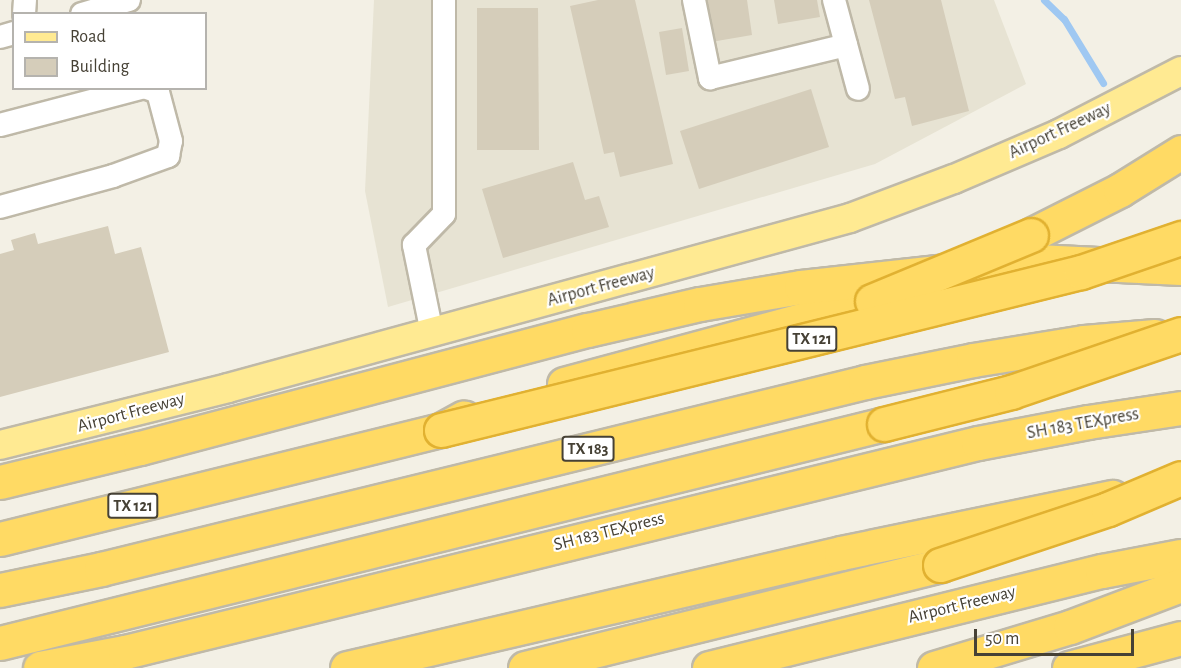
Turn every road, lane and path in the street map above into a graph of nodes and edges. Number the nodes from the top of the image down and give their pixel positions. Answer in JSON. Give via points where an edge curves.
{"nodes":[{"id":1,"x":129,"y":0,"type":"edge"},
{"id":2,"x":444,"y":0,"type":"edge"},
{"id":3,"x":694,"y":0,"type":"edge"},
{"id":4,"x":834,"y":0,"type":"edge"},
{"id":5,"x":89,"y":12,"type":"edge"},
{"id":6,"x":846,"y":45,"type":"junction"},
{"id":7,"x":1181,"y":71,"type":"edge"},
{"id":8,"x":858,"y":89,"type":"dead end"},
{"id":9,"x":133,"y":90,"type":"edge"},
{"id":10,"x":152,"y":90,"type":"edge"},
{"id":11,"x":0,"y":125,"type":"edge"},
{"id":12,"x":1181,"y":152,"type":"edge"},
{"id":13,"x":0,"y":207,"type":"edge"},
{"id":14,"x":1181,"y":238,"type":"edge"},
{"id":15,"x":1181,"y":268,"type":"edge"},
{"id":16,"x":432,"y":333,"type":"junction"},
{"id":17,"x":1181,"y":334,"type":"edge"},
{"id":18,"x":1181,"y":408,"type":"edge"},
{"id":19,"x":441,"y":430,"type":"junction"},
{"id":20,"x":0,"y":445,"type":"edge"},
{"id":21,"x":1181,"y":478,"type":"edge"},
{"id":22,"x":0,"y":482,"type":"edge"},
{"id":23,"x":1181,"y":484,"type":"edge"},
{"id":24,"x":0,"y":539,"type":"edge"},
{"id":25,"x":1181,"y":556,"type":"edge"},
{"id":26,"x":1181,"y":585,"type":"edge"},
{"id":27,"x":0,"y":590,"type":"edge"},
{"id":28,"x":1181,"y":638,"type":"edge"},
{"id":29,"x":0,"y":643,"type":"edge"},
{"id":30,"x":940,"y":666,"type":"edge"},
{"id":31,"x":40,"y":668,"type":"edge"},
{"id":32,"x":347,"y":668,"type":"edge"},
{"id":33,"x":525,"y":668,"type":"edge"},
{"id":34,"x":709,"y":668,"type":"edge"},
{"id":35,"x":1069,"y":668,"type":"edge"}],
"edges":[{"from":1,"to":5,"type":"lane"},
{"from":2,"to":16,"type":"lane","via":[[444,214],[414,244]]},
{"from":3,"to":6,"type":"lane","via":[[710,78]]},
{"from":4,"to":6,"type":"lane"},
{"from":6,"to":8,"type":"lane"},
{"from":7,"to":16,"type":"main road","name":"Airport Freeway","via":[[1059,134],[850,218]]},
{"from":9,"to":11,"type":"lane"},
{"from":10,"to":13,"type":"lane","via":[[158,92],[171,141],[168,156],[113,176]]},
{"from":12,"to":19,"type":"highway","bridge":true,"via":[[1120,190],[1031,235],[872,301],[487,404]]},
{"from":14,"to":19,"type":"highway","number":"TX 121","bridge":true,"via":[[1016,289]]},
{"from":15,"to":22,"type":"highway","via":[[1036,261],[801,287],[700,304]]},
{"from":16,"to":20,"type":"main road","name":"Airport Freeway"},
{"from":17,"to":27,"type":"highway","number":"TX 183","via":[[1084,342],[864,382]]},
{"from":17,"to":29,"type":"highway","bridge":true,"via":[[1011,392]]},
{"from":18,"to":31,"type":"highway","name":"SH 183 TEXpress","via":[[978,443],[125,652]]},
{"from":19,"to":24,"type":"highway","number":"TX 121"},
{"from":21,"to":33,"type":"highway","bridge":true,"via":[[1098,512],[940,565]]},
{"from":23,"to":32,"type":"highway","via":[[852,550]]},
{"from":25,"to":34,"type":"highway","name":"Airport Freeway"},
{"from":26,"to":30,"type":"highway","via":[[1070,627]]},
{"from":28,"to":35,"type":"highway"}]}
